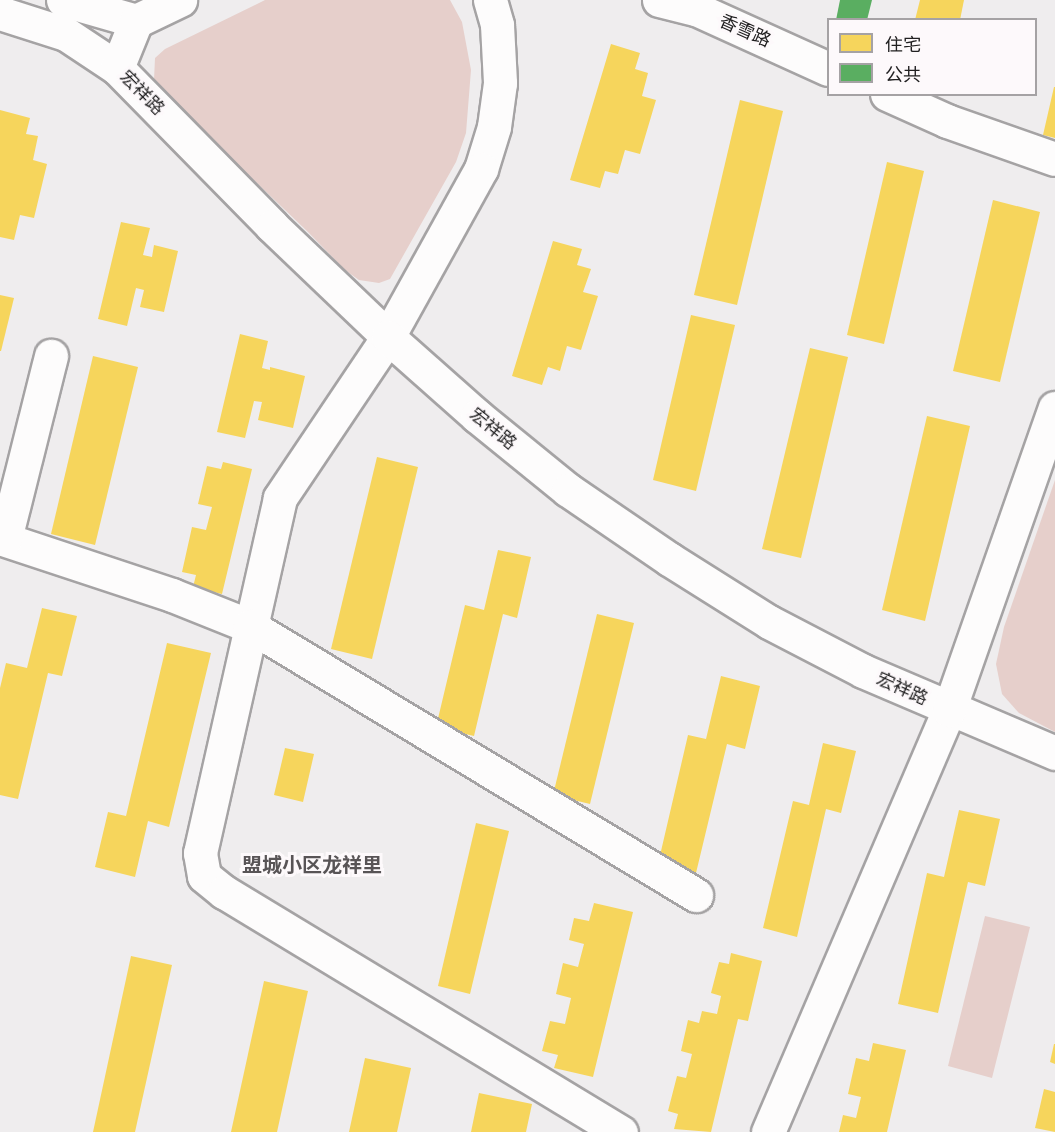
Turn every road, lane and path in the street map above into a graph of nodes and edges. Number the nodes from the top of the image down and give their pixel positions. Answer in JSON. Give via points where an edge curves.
{"nodes":[{"id":1,"x":63,"y":0,"type":"edge"},
{"id":2,"x":180,"y":0,"type":"edge"},
{"id":3,"x":490,"y":0,"type":"edge"},
{"id":4,"x":659,"y":0,"type":"edge"},
{"id":5,"x":698,"y":5,"type":"edge"},
{"id":6,"x":0,"y":13,"type":"edge"},
{"id":7,"x":136,"y":21,"type":"junction"},
{"id":8,"x":117,"y":68,"type":"junction"},
{"id":9,"x":827,"y":69,"type":"edge"},
{"id":10,"x":891,"y":96,"type":"edge"},
{"id":11,"x":1055,"y":159,"type":"edge"},
{"id":12,"x":388,"y":337,"type":"junction"},
{"id":13,"x":51,"y":356,"type":"dead end"},
{"id":14,"x":1055,"y":408,"type":"edge"},
{"id":15,"x":3,"y":539,"type":"edge"},
{"id":16,"x":250,"y":626,"type":"junction"},
{"id":17,"x":949,"y":710,"type":"junction"},
{"id":18,"x":1055,"y":753,"type":"edge"},
{"id":19,"x":696,"y":895,"type":"dead end"},
{"id":20,"x":621,"y":1132,"type":"edge"},
{"id":21,"x":768,"y":1132,"type":"edge"}],
"edges":[{"from":1,"to":7,"type":"street"},
{"from":2,"to":7,"type":"street"},
{"from":3,"to":12,"type":"street","via":[[497,25],[500,83],[494,128],[482,169]]},
{"from":4,"to":5,"type":"street","name":"香雪路"},
{"from":5,"to":9,"type":"street","name":"香雪路"},
{"from":6,"to":8,"type":"street","name":"宏祥路","via":[[66,34]]},
{"from":7,"to":8,"type":"street"},
{"from":8,"to":12,"type":"street","name":"宏祥路"},
{"from":10,"to":11,"type":"street","via":[[947,121]]},
{"from":12,"to":16,"type":"street","via":[[280,498]]},
{"from":12,"to":17,"type":"street","name":"宏祥路","via":[[568,490],[669,559],[769,622]]},
{"from":13,"to":15,"type":"street"},
{"from":14,"to":17,"type":"street"},
{"from":15,"to":16,"type":"street","via":[[172,595]]},
{"from":16,"to":19,"type":"street"},
{"from":16,"to":20,"type":"street","via":[[200,853],[204,876],[234,898]]},
{"from":17,"to":18,"type":"street","name":"宏祥路"},
{"from":17,"to":21,"type":"street"}]}
